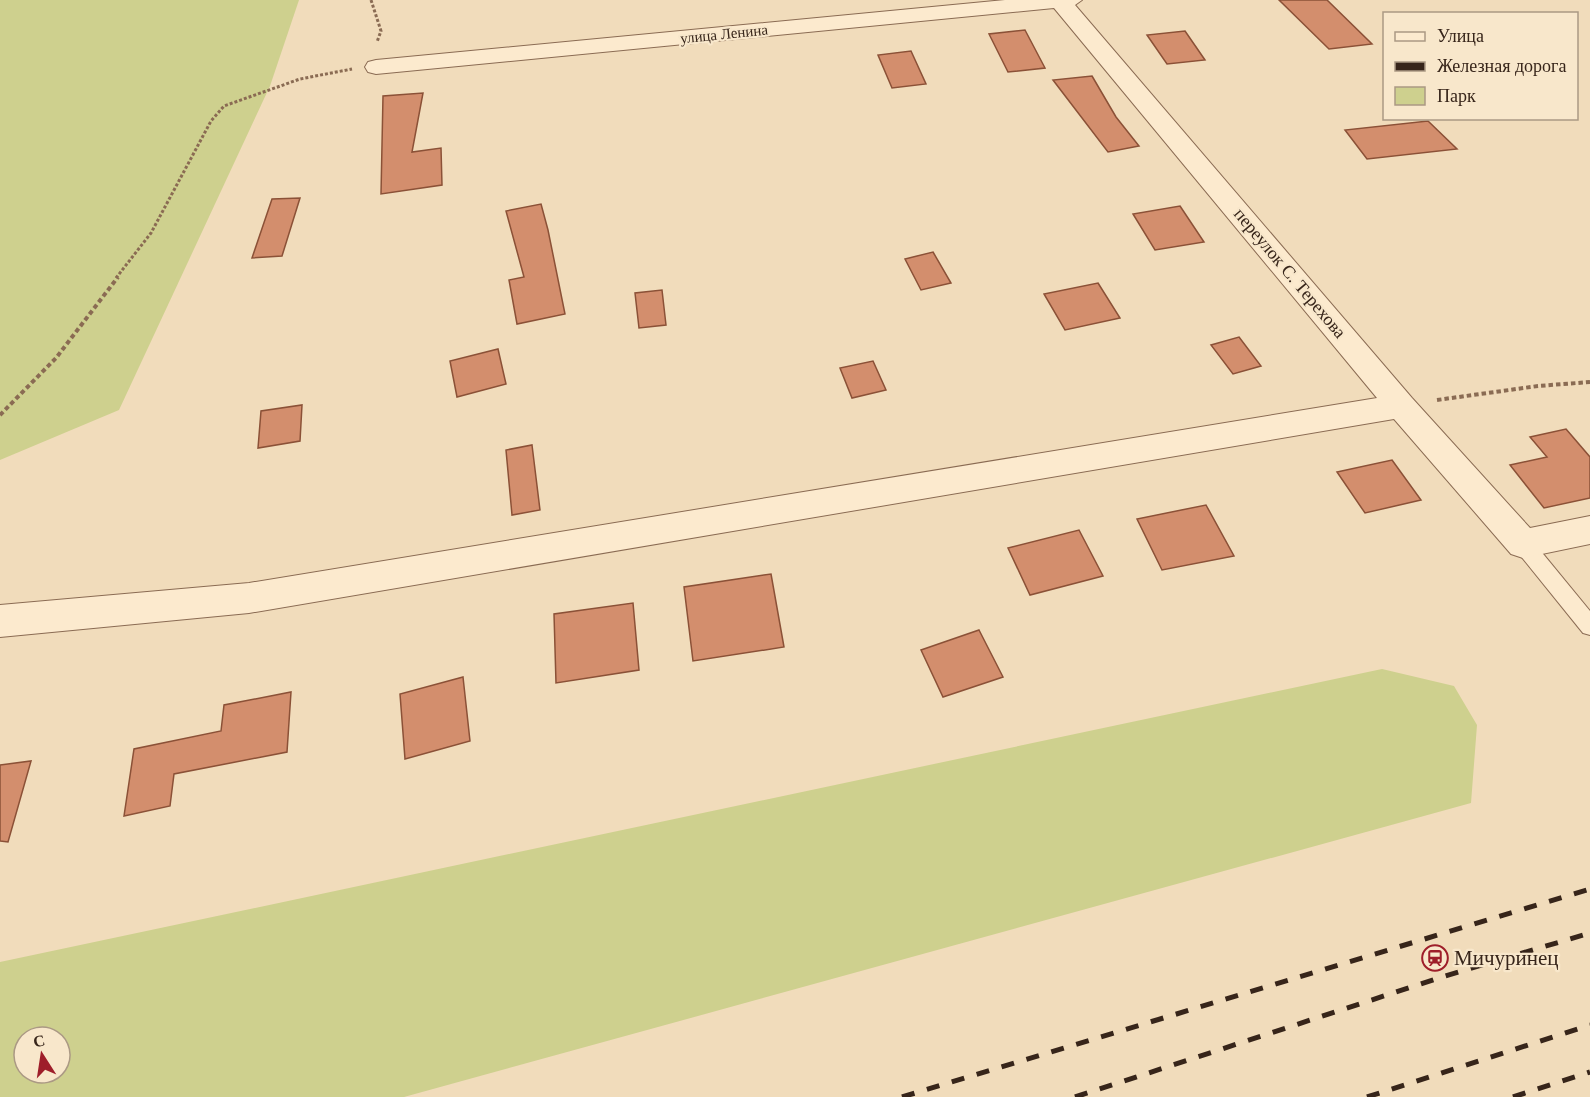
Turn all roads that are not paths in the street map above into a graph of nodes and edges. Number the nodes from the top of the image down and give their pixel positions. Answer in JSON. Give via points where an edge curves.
{"nodes":[{"id":1,"x":1063,"y":0,"type":"edge"},
{"id":2,"x":376,"y":67,"type":"road end"},
{"id":3,"x":1401,"y":406,"type":"junction"},
{"id":4,"x":1590,"y":530,"type":"edge"},
{"id":5,"x":1523,"y":544,"type":"junction"},
{"id":6,"x":0,"y":621,"type":"edge"},
{"id":7,"x":1590,"y":626,"type":"edge"}],
"edges":[{"from":1,"to":2,"type":"street","name":"улица Ленина"},
{"from":1,"to":3,"type":"street","name":"переулок С. Терехова"},
{"from":3,"to":5,"type":"street","name":"переулок С. Терехова"},
{"from":3,"to":6,"type":"street","via":[[249,598]]},
{"from":4,"to":5,"type":"street"},
{"from":5,"to":7,"type":"lane"}]}
